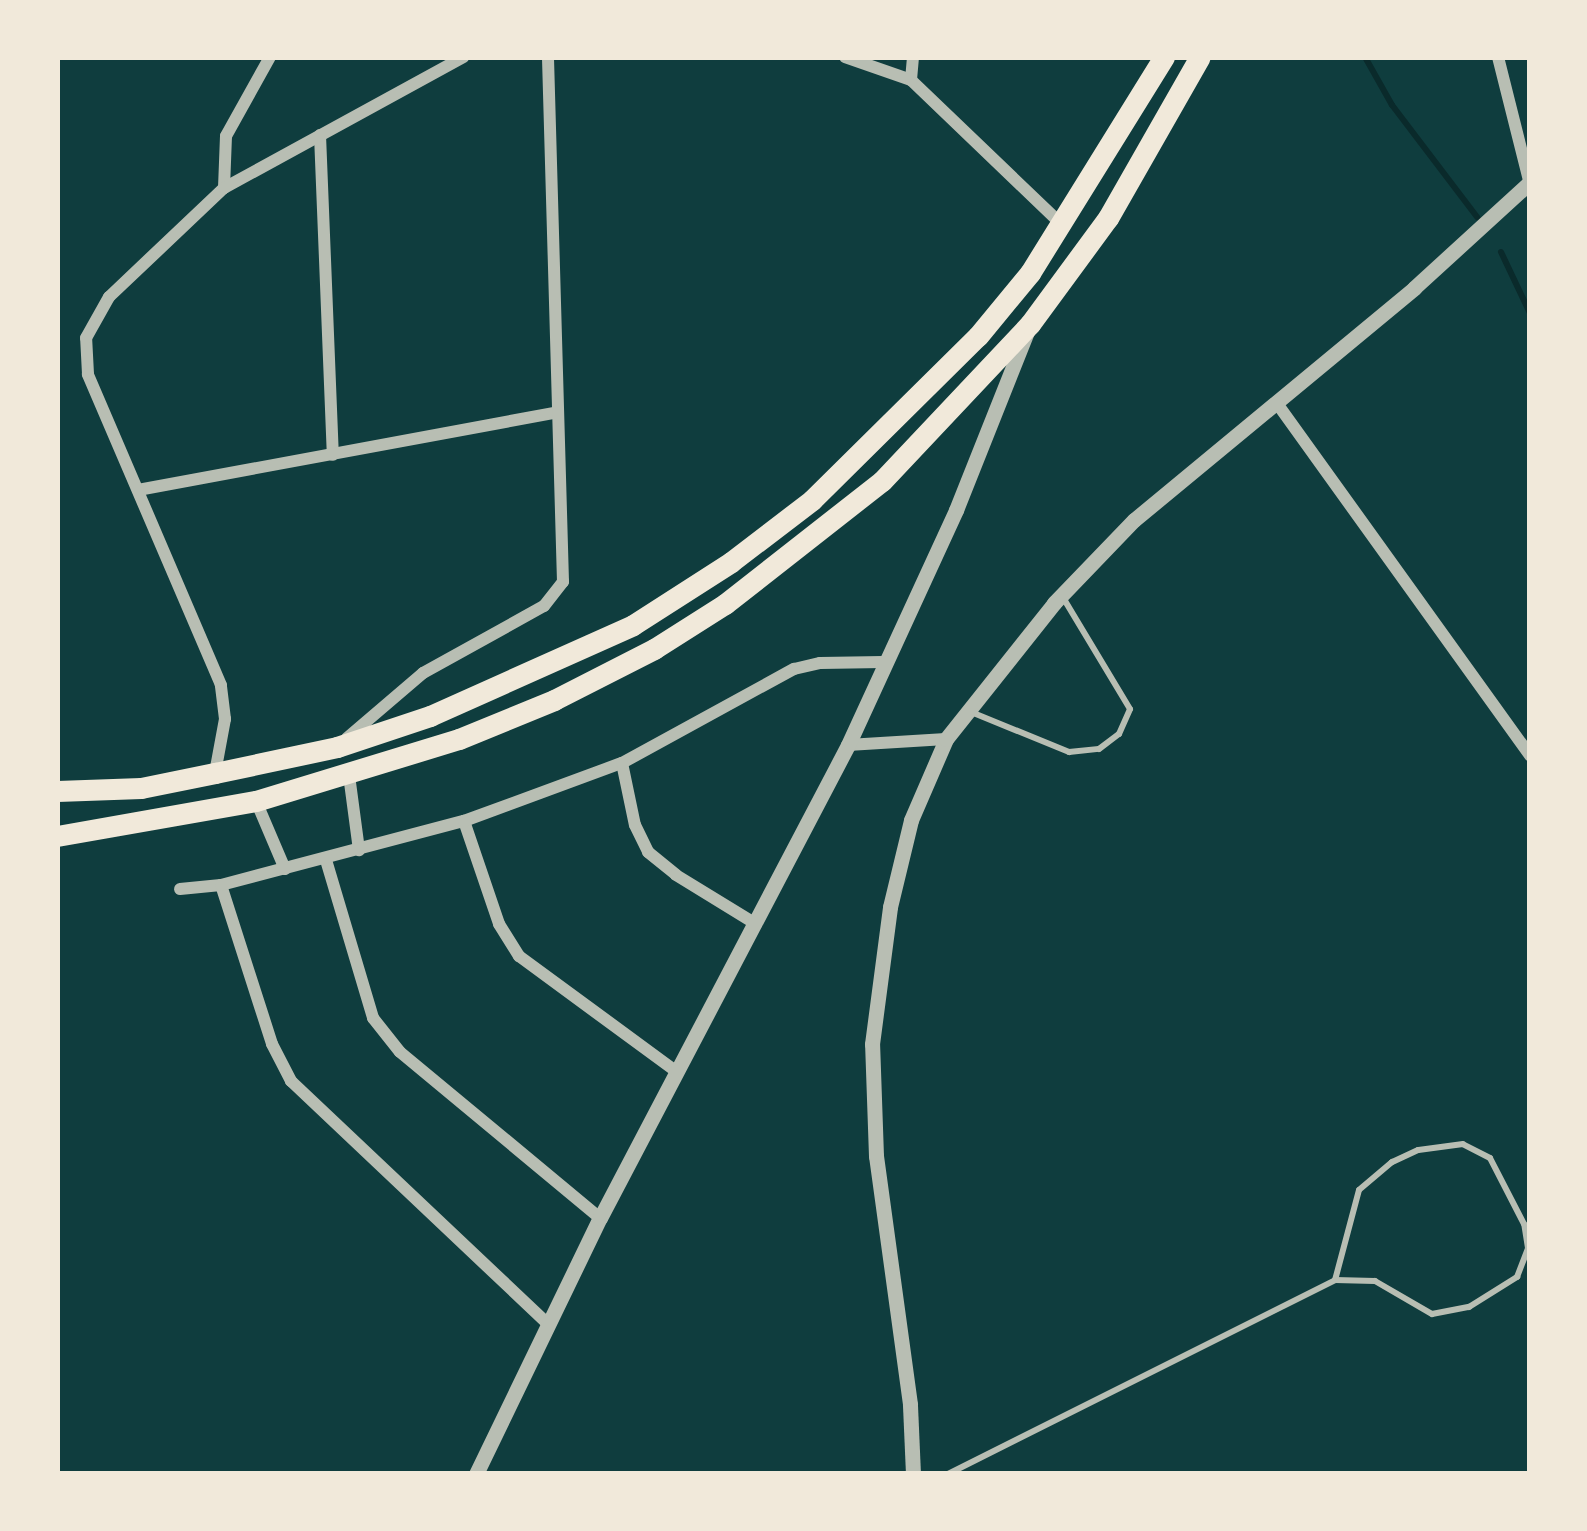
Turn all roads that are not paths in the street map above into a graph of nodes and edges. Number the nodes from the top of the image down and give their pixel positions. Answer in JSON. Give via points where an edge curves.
{"nodes":[{"id":1,"x":270,"y":57,"type":"edge"},
{"id":2,"x":463,"y":57,"type":"edge"},
{"id":3,"x":548,"y":57,"type":"edge"},
{"id":4,"x":845,"y":57,"type":"edge"},
{"id":5,"x":913,"y":57,"type":"edge"},
{"id":6,"x":1164,"y":57,"type":"edge"},
{"id":7,"x":1200,"y":57,"type":"edge"},
{"id":8,"x":1498,"y":57,"type":"edge"},
{"id":9,"x":910,"y":80,"type":"junction"},
{"id":10,"x":320,"y":135,"type":"junction"},
{"id":11,"x":1530,"y":183,"type":"edge"},
{"id":12,"x":224,"y":188,"type":"junction"},
{"id":13,"x":1061,"y":225,"type":"junction"},
{"id":14,"x":1030,"y":324,"type":"junction"},
{"id":15,"x":1276,"y":402,"type":"junction"},
{"id":16,"x":557,"y":412,"type":"junction"},
{"id":17,"x":333,"y":455,"type":"junction"},
{"id":18,"x":138,"y":490,"type":"junction"},
{"id":19,"x":1062,"y":595,"type":"junction"},
{"id":20,"x":884,"y":662,"type":"junction"},
{"id":21,"x":967,"y":710,"type":"junction"},
{"id":22,"x":946,"y":740,"type":"junction"},
{"id":23,"x":337,"y":746,"type":"junction"},
{"id":24,"x":848,"y":746,"type":"junction"},
{"id":25,"x":1530,"y":756,"type":"edge"},
{"id":26,"x":622,"y":763,"type":"junction"},
{"id":27,"x":214,"y":773,"type":"junction"},
{"id":28,"x":349,"y":775,"type":"junction"},
{"id":29,"x":57,"y":791,"type":"edge"},
{"id":30,"x":256,"y":801,"type":"junction"},
{"id":31,"x":464,"y":821,"type":"junction"},
{"id":32,"x":57,"y":836,"type":"edge"},
{"id":33,"x":359,"y":850,"type":"junction"},
{"id":34,"x":326,"y":860,"type":"junction"},
{"id":35,"x":285,"y":869,"type":"junction"},
{"id":36,"x":221,"y":885,"type":"junction"},
{"id":37,"x":180,"y":889,"type":"dead end"},
{"id":38,"x":756,"y":925,"type":"junction"},
{"id":39,"x":677,"y":1072,"type":"junction"},
{"id":40,"x":600,"y":1218,"type":"junction"},
{"id":41,"x":1335,"y":1280,"type":"junction"},
{"id":42,"x":547,"y":1324,"type":"junction"},
{"id":43,"x":476,"y":1474,"type":"edge"},
{"id":44,"x":914,"y":1474,"type":"edge"},
{"id":45,"x":948,"y":1474,"type":"edge"}],
"edges":[{"from":1,"to":12,"type":"street","via":[[226,136]]},
{"from":2,"to":10,"type":"street"},
{"from":3,"to":16,"type":"street"},
{"from":4,"to":9,"type":"street"},
{"from":5,"to":9,"type":"street"},
{"from":6,"to":13,"type":"main road"},
{"from":7,"to":14,"type":"main road","via":[[1108,218]]},
{"from":8,"to":11,"type":"street"},
{"from":9,"to":13,"type":"street"},
{"from":10,"to":12,"type":"street"},
{"from":10,"to":17,"type":"street"},
{"from":11,"to":15,"type":"street"},
{"from":12,"to":18,"type":"street","via":[[110,297],[86,338],[88,374]]},
{"from":13,"to":23,"type":"main road","via":[[1030,273],[921,398],[731,562],[548,668]]},
{"from":14,"to":20,"type":"street"},
{"from":14,"to":28,"type":"main road","via":[[882,481],[724,604],[554,700]]},
{"from":15,"to":19,"type":"street","via":[[1135,520]]},
{"from":15,"to":25,"type":"street"},
{"from":16,"to":17,"type":"street"},
{"from":16,"to":23,"type":"street","via":[[565,565],[556,594],[423,673]]},
{"from":17,"to":18,"type":"street"},
{"from":18,"to":27,"type":"street","via":[[221,685],[225,719]]},
{"from":19,"to":21,"type":"street"},
{"from":19,"to":21,"type":"lane","via":[[1130,709],[1119,734],[1100,749],[1069,752]]},
{"from":20,"to":24,"type":"street"},
{"from":20,"to":26,"type":"street","via":[[794,669]]},
{"from":21,"to":22,"type":"street"},
{"from":22,"to":24,"type":"street"},
{"from":22,"to":44,"type":"street","via":[[911,820],[872,1044]]},
{"from":23,"to":27,"type":"main road"},
{"from":24,"to":38,"type":"street"},
{"from":26,"to":31,"type":"street"},
{"from":26,"to":38,"type":"street","via":[[649,852]]},
{"from":27,"to":29,"type":"main road","via":[[140,788]]},
{"from":28,"to":30,"type":"main road"},
{"from":28,"to":33,"type":"street"},
{"from":30,"to":32,"type":"main road"},
{"from":30,"to":35,"type":"street"},
{"from":31,"to":33,"type":"street"},
{"from":31,"to":39,"type":"street","via":[[499,924],[519,956]]},
{"from":33,"to":34,"type":"street"},
{"from":34,"to":35,"type":"street"},
{"from":34,"to":40,"type":"street","via":[[373,1018],[400,1052]]},
{"from":35,"to":36,"type":"street"},
{"from":36,"to":37,"type":"street"},
{"from":36,"to":42,"type":"street","via":[[291,1081]]},
{"from":38,"to":39,"type":"street"},
{"from":39,"to":40,"type":"street"},
{"from":40,"to":42,"type":"street"},
{"from":41,"to":41,"type":"lane","via":[[1362,1277],[1432,1314],[1450,1313],[1517,1277],[1528,1248],[1524,1224],[1490,1158],[1463,1144],[1392,1162],[1359,1190]]},
{"from":41,"to":45,"type":"lane"},
{"from":42,"to":43,"type":"street"}]}
